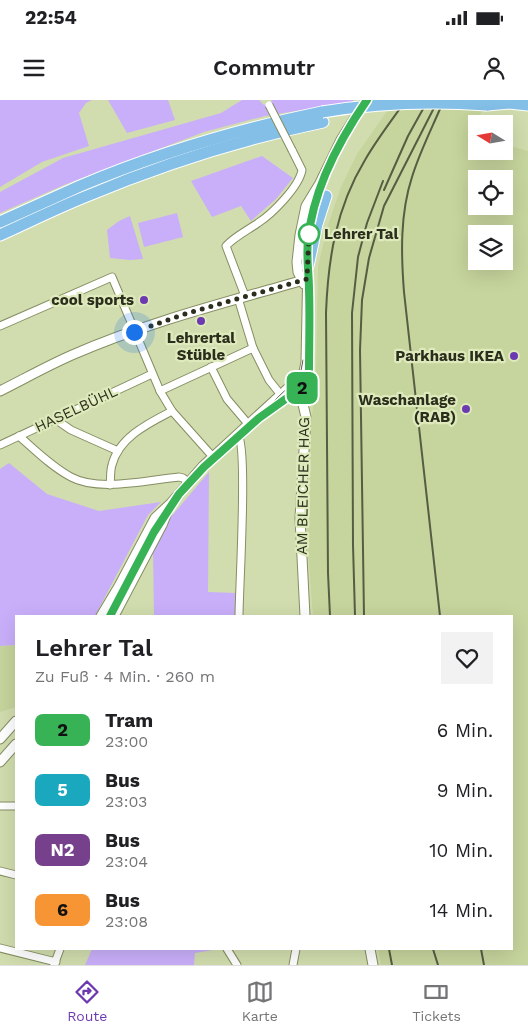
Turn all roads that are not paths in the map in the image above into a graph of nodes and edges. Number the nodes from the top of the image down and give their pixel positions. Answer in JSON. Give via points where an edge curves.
{"nodes":[{"id":1,"x":366,"y":100,"type":"edge"},
{"id":2,"x":389,"y":100,"type":"edge"},
{"id":3,"x":268,"y":103,"type":"edge"},
{"id":4,"x":416,"y":103,"type":"junction"},
{"id":5,"x":528,"y":105,"type":"edge"},
{"id":6,"x":323,"y":117,"type":"junction"},
{"id":7,"x":323,"y":177,"type":"junction"},
{"id":8,"x":326,"y":196,"type":"dead end"},
{"id":9,"x":0,"y":222,"type":"edge"},
{"id":10,"x":0,"y":235,"type":"edge"},
{"id":11,"x":308,"y":266,"type":"junction"},
{"id":12,"x":305,"y":280,"type":"junction"},
{"id":13,"x":242,"y":297,"type":"junction"},
{"id":14,"x":0,"y":326,"type":"edge"},
{"id":15,"x":134,"y":332,"type":"junction"},
{"id":16,"x":253,"y":348,"type":"junction"},
{"id":17,"x":211,"y":367,"type":"junction"},
{"id":18,"x":152,"y":374,"type":"junction"},
{"id":19,"x":294,"y":388,"type":"junction"},
{"id":20,"x":0,"y":391,"type":"edge"},
{"id":21,"x":160,"y":391,"type":"junction"},
{"id":22,"x":281,"y":395,"type":"junction"},
{"id":23,"x":172,"y":410,"type":"junction"},
{"id":24,"x":258,"y":417,"type":"junction"},
{"id":25,"x":55,"y":419,"type":"junction"},
{"id":26,"x":249,"y":425,"type":"junction"},
{"id":27,"x":238,"y":435,"type":"junction"},
{"id":28,"x":19,"y":436,"type":"junction"},
{"id":29,"x":0,"y":445,"type":"edge"},
{"id":30,"x":118,"y":451,"type":"junction"},
{"id":31,"x":213,"y":456,"type":"junction"},
{"id":32,"x":188,"y":482,"type":"junction"},
{"id":33,"x":110,"y":485,"type":"junction"},
{"id":34,"x":171,"y":503,"type":"junction"},
{"id":35,"x":102,"y":615,"type":"edge"},
{"id":36,"x":115,"y":615,"type":"edge"},
{"id":37,"x":239,"y":615,"type":"edge"},
{"id":38,"x":305,"y":615,"type":"edge"},
{"id":39,"x":15,"y":722,"type":"edge"},
{"id":40,"x":0,"y":739,"type":"edge"},
{"id":41,"x":15,"y":745,"type":"edge"},
{"id":42,"x":0,"y":762,"type":"edge"},
{"id":43,"x":0,"y":806,"type":"edge"},
{"id":44,"x":15,"y":806,"type":"edge"},
{"id":45,"x":0,"y":871,"type":"edge"},
{"id":46,"x":15,"y":876,"type":"edge"},
{"id":47,"x":0,"y":948,"type":"edge"},
{"id":48,"x":60,"y":950,"type":"edge"},
{"id":49,"x":227,"y":950,"type":"edge"},
{"id":50,"x":296,"y":950,"type":"edge"},
{"id":51,"x":370,"y":950,"type":"edge"},
{"id":52,"x":55,"y":963,"type":"edge"},
{"id":53,"x":237,"y":965,"type":"edge"},
{"id":54,"x":293,"y":965,"type":"edge"},
{"id":55,"x":373,"y":965,"type":"edge"}],
"edges":[{"from":1,"to":7,"type":"street","via":[[340,140]]},
{"from":2,"to":4,"type":"highway","bridge":true},
{"from":3,"to":13,"type":"street","bridge":true,"via":[[302,170],[286,197],[261,221],[226,246]]},
{"from":4,"to":5,"type":"highway","bridge":true},
{"from":4,"to":6,"type":"highway","bridge":true,"via":[[357,108]]},
{"from":6,"to":9,"type":"highway","via":[[250,129],[137,164]]},
{"from":6,"to":10,"type":"highway","via":[[140,175]]},
{"from":7,"to":11,"type":"street","via":[[310,229]]},
{"from":7,"to":12,"type":"street","via":[[307,203],[303,219],[297,262],[298,272]]},
{"from":8,"to":11,"type":"highway"},
{"from":11,"to":12,"type":"street"},
{"from":12,"to":13,"type":"street"},
{"from":12,"to":19,"type":"street","via":[[308,377],[302,387]]},
{"from":13,"to":15,"type":"street"},
{"from":13,"to":16,"type":"street"},
{"from":14,"to":15,"type":"street","via":[[112,277]]},
{"from":15,"to":18,"type":"street"},
{"from":15,"to":20,"type":"street","via":[[72,355]]},
{"from":16,"to":17,"type":"street"},
{"from":16,"to":22,"type":"street","via":[[269,380]]},
{"from":17,"to":21,"type":"street"},
{"from":17,"to":26,"type":"street","via":[[227,399]]},
{"from":18,"to":21,"type":"street"},
{"from":18,"to":25,"type":"street","name":"HASELBÜHL"},
{"from":19,"to":22,"type":"street"},
{"from":19,"to":24,"type":"street"},
{"from":19,"to":38,"type":"street","name":"AM BLEICHER HAG","via":[[303,403],[306,417],[300,518]]},
{"from":21,"to":23,"type":"street"},
{"from":22,"to":24,"type":"street"},
{"from":23,"to":30,"type":"street","via":[[145,425]]},
{"from":23,"to":31,"type":"street"},
{"from":24,"to":26,"type":"street"},
{"from":25,"to":28,"type":"street","name":"HASELBÜHL"},
{"from":25,"to":30,"type":"street","via":[[71,430]]},
{"from":26,"to":27,"type":"street"},
{"from":27,"to":31,"type":"street"},
{"from":27,"to":37,"type":"street","via":[[243,488]]},
{"from":28,"to":29,"type":"street","name":"HASELBÜHL"},
{"from":28,"to":33,"type":"street","via":[[73,478]]},
{"from":30,"to":33,"type":"street"},
{"from":31,"to":32,"type":"street"},
{"from":32,"to":33,"type":"street","via":[[179,477]]},
{"from":32,"to":34,"type":"street"},
{"from":34,"to":35,"type":"street","via":[[150,525]]},
{"from":34,"to":36,"type":"street"},
{"from":39,"to":40,"type":"street"},
{"from":41,"to":42,"type":"street"},
{"from":43,"to":44,"type":"street"},
{"from":45,"to":46,"type":"street"},
{"from":47,"to":52,"type":"street"},
{"from":48,"to":52,"type":"street"},
{"from":49,"to":53,"type":"street"},
{"from":50,"to":54,"type":"street"},
{"from":51,"to":55,"type":"street"}]}
